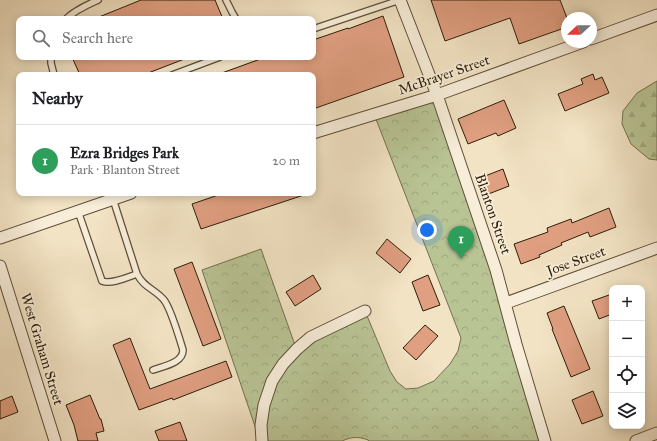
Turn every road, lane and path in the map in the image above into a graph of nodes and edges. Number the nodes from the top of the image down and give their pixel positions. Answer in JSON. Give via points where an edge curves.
{"nodes":[{"id":1,"x":98,"y":0,"type":"edge"},
{"id":2,"x":226,"y":0,"type":"edge"},
{"id":3,"x":400,"y":0,"type":"edge"},
{"id":4,"x":657,"y":15,"type":"edge"},
{"id":5,"x":69,"y":16,"type":"edge"},
{"id":6,"x":234,"y":16,"type":"edge"},
{"id":7,"x":316,"y":28,"type":"edge"},
{"id":8,"x":597,"y":37,"type":"edge"},
{"id":9,"x":566,"y":48,"type":"edge"},
{"id":10,"x":51,"y":60,"type":"edge"},
{"id":11,"x":212,"y":60,"type":"edge"},
{"id":12,"x":53,"y":72,"type":"edge"},
{"id":13,"x":180,"y":72,"type":"edge"},
{"id":14,"x":437,"y":95,"type":"junction"},
{"id":15,"x":316,"y":132,"type":"edge"},
{"id":16,"x":122,"y":196,"type":"edge"},
{"id":17,"x":113,"y":199,"type":"junction"},
{"id":18,"x":78,"y":211,"type":"junction"},
{"id":19,"x":0,"y":238,"type":"edge"},
{"id":20,"x":657,"y":248,"type":"edge"},
{"id":21,"x":0,"y":266,"type":"edge"},
{"id":22,"x":137,"y":274,"type":"junction"},
{"id":23,"x":506,"y":303,"type":"junction"},
{"id":24,"x":365,"y":311,"type":"dead end"},
{"id":25,"x":154,"y":370,"type":"dead end"},
{"id":26,"x":657,"y":433,"type":"edge"},
{"id":27,"x":55,"y":441,"type":"edge"},
{"id":28,"x":262,"y":441,"type":"edge"},
{"id":29,"x":545,"y":441,"type":"edge"},
{"id":30,"x":636,"y":441,"type":"edge"}],
"edges":[{"from":1,"to":5,"type":"lane"},
{"from":2,"to":6,"type":"lane"},
{"from":3,"to":7,"type":"lane"},
{"from":3,"to":14,"type":"street","name":"Blanton Street"},
{"from":4,"to":8,"type":"street"},
{"from":9,"to":14,"type":"street","name":"McBrayer Street"},
{"from":10,"to":12,"type":"lane"},
{"from":11,"to":13,"type":"lane"},
{"from":14,"to":15,"type":"street","name":"McBrayer Street"},
{"from":14,"to":23,"type":"street","name":"Blanton Street"},
{"from":16,"to":17,"type":"street"},
{"from":17,"to":18,"type":"street"},
{"from":17,"to":22,"type":"lane"},
{"from":18,"to":19,"type":"street"},
{"from":18,"to":22,"type":"lane","via":[[102,281],[111,282]]},
{"from":20,"to":23,"type":"street","name":"Jose Street"},
{"from":21,"to":27,"type":"street","name":"West Graham Street"},
{"from":22,"to":25,"type":"lane","via":[[140,281],[164,301],[183,350],[180,358]]},
{"from":23,"to":29,"type":"street","name":"Blanton Street"},
{"from":24,"to":28,"type":"street","via":[[311,337],[283,364],[272,382],[264,405]]},
{"from":26,"to":30,"type":"street"}]}
